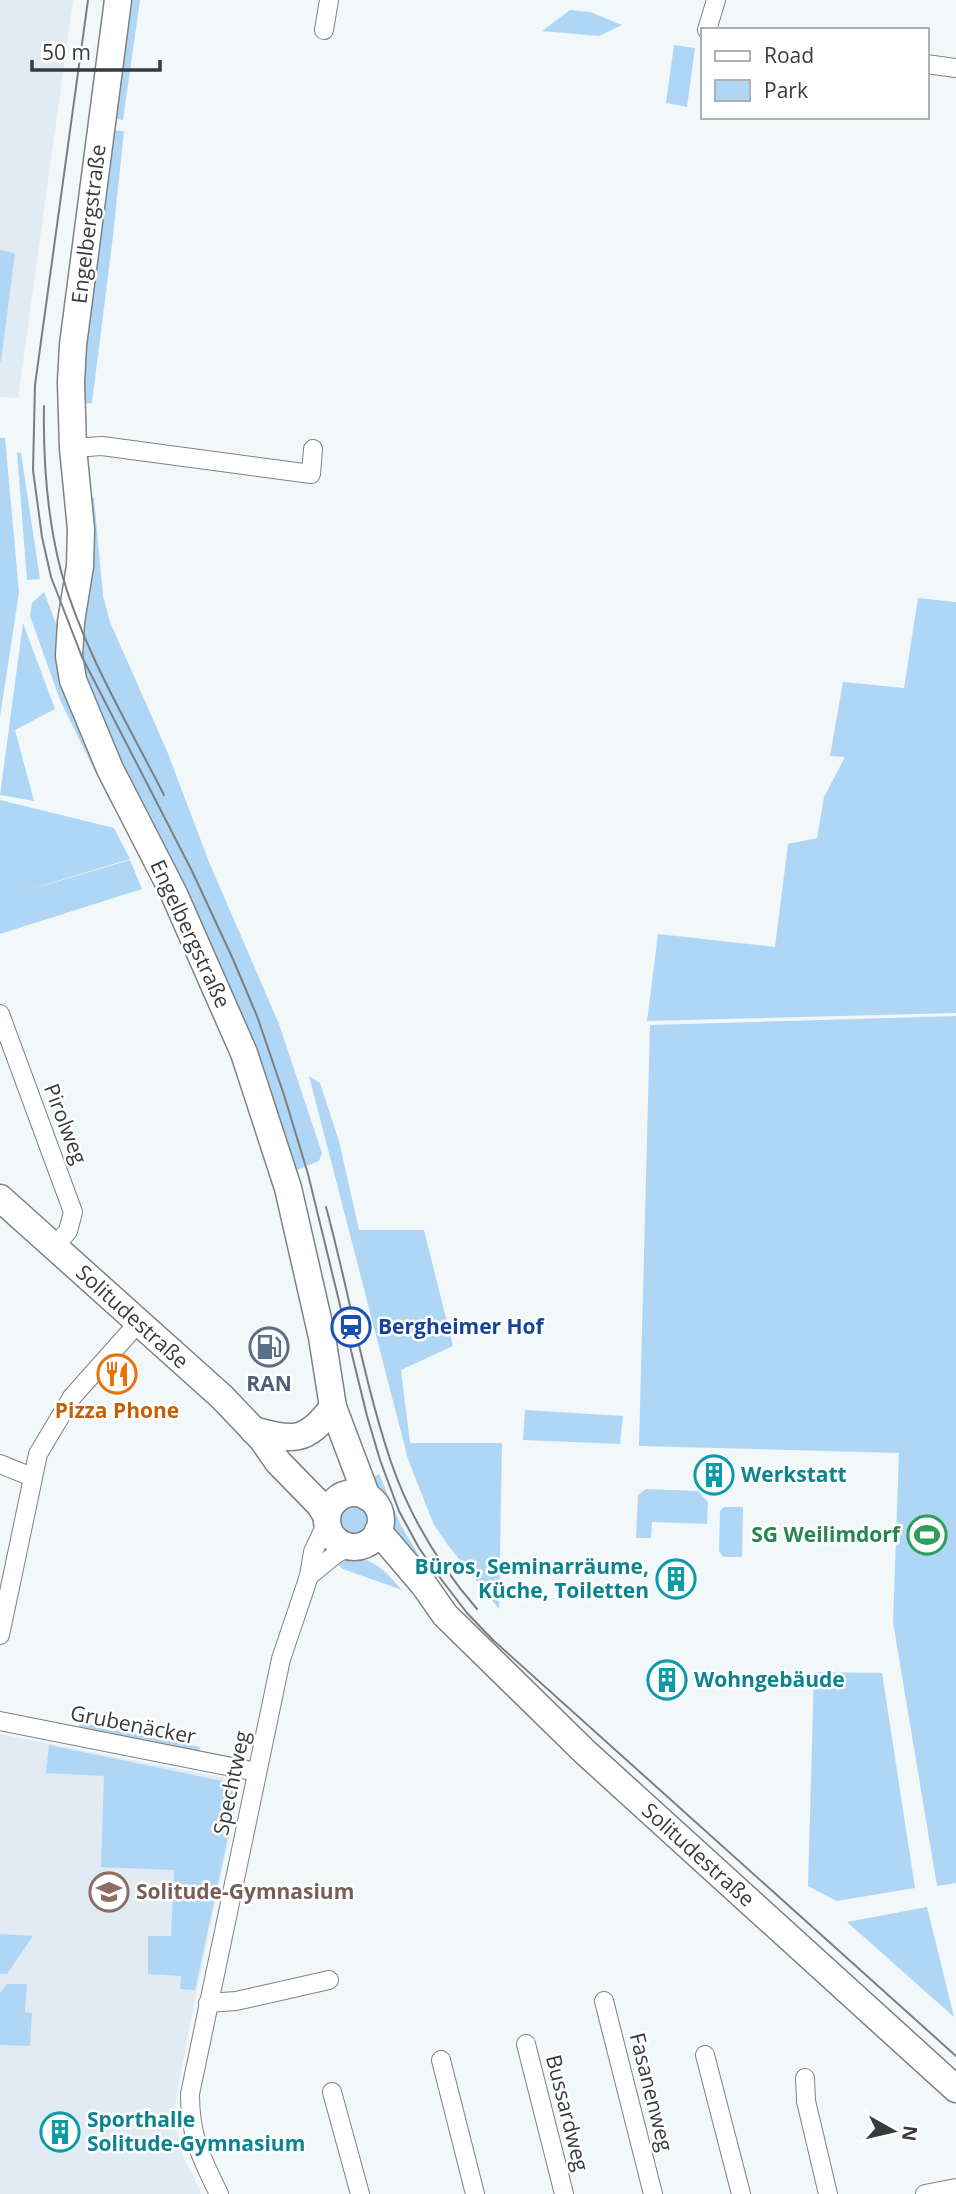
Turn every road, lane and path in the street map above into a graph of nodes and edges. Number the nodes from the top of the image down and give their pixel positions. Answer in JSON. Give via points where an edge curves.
{"nodes":[{"id":1,"x":118,"y":0,"type":"edge"},
{"id":2,"x":329,"y":0,"type":"edge"},
{"id":3,"x":716,"y":0,"type":"edge"},
{"id":4,"x":708,"y":28,"type":"edge"},
{"id":5,"x":324,"y":30,"type":"dead end"},
{"id":6,"x":928,"y":64,"type":"edge"},
{"id":7,"x":956,"y":68,"type":"edge"},
{"id":8,"x":73,"y":448,"type":"junction"},
{"id":9,"x":313,"y":449,"type":"dead end"},
{"id":10,"x":0,"y":1014,"type":"edge"},
{"id":11,"x":0,"y":1198,"type":"edge"},
{"id":12,"x":54,"y":1247,"type":"junction"},
{"id":13,"x":138,"y":1323,"type":"junction"},
{"id":14,"x":335,"y":1415,"type":"junction"},
{"id":15,"x":258,"y":1434,"type":"junction"},
{"id":16,"x":0,"y":1464,"type":"edge"},
{"id":17,"x":32,"y":1477,"type":"junction"},
{"id":18,"x":351,"y":1496,"type":"junction"},
{"id":19,"x":327,"y":1520,"type":"junction"},
{"id":20,"x":363,"y":1541,"type":"junction"},
{"id":21,"x":309,"y":1576,"type":"junction"},
{"id":22,"x":0,"y":1635,"type":"edge"},
{"id":23,"x":0,"y":1721,"type":"edge"},
{"id":24,"x":257,"y":1772,"type":"junction"},
{"id":25,"x":329,"y":1980,"type":"dead end"},
{"id":26,"x":604,"y":2001,"type":"dead end"},
{"id":27,"x":208,"y":2003,"type":"junction"},
{"id":28,"x":526,"y":2044,"type":"dead end"},
{"id":29,"x":705,"y":2055,"type":"dead end"},
{"id":30,"x":441,"y":2060,"type":"dead end"},
{"id":31,"x":805,"y":2078,"type":"dead end"},
{"id":32,"x":956,"y":2089,"type":"edge"},
{"id":33,"x":332,"y":2092,"type":"dead end"},
{"id":34,"x":956,"y":2188,"type":"edge"},
{"id":35,"x":219,"y":2194,"type":"edge"},
{"id":36,"x":360,"y":2194,"type":"edge"},
{"id":37,"x":475,"y":2194,"type":"edge"},
{"id":38,"x":564,"y":2194,"type":"edge"},
{"id":39,"x":653,"y":2194,"type":"edge"},
{"id":40,"x":741,"y":2194,"type":"edge"},
{"id":41,"x":828,"y":2194,"type":"edge"},
{"id":42,"x":925,"y":2194,"type":"edge"}],
"edges":[{"from":1,"to":8,"type":"main road","name":"Engelbergstraße","via":[[73,345]]},
{"from":2,"to":5,"type":"street"},
{"from":3,"to":4,"type":"street"},
{"from":6,"to":7,"type":"street"},
{"from":8,"to":9,"type":"street","via":[[102,446],[311,474]]},
{"from":8,"to":14,"type":"main road","name":"Engelbergstraße","via":[[81,529],[69,656],[73,680],[244,1053],[288,1188]]},
{"from":10,"to":12,"type":"street","name":"Pirolweg","via":[[73,1212],[68,1231]]},
{"from":11,"to":12,"type":"main road","name":"Solitudestraße"},
{"from":12,"to":13,"type":"main road","name":"Solitudestraße"},
{"from":13,"to":15,"type":"main road","name":"Solitudestraße"},
{"from":13,"to":17,"type":"street","via":[[72,1397],[38,1454]]},
{"from":14,"to":15,"type":"main road","via":[[298,1437]]},
{"from":14,"to":18,"type":"main road","name":"Engelbergstraße"},
{"from":15,"to":18,"type":"main road","name":"Solitudestraße"},
{"from":15,"to":19,"type":"main road","name":"Solitudestraße","via":[[320,1505]]},
{"from":16,"to":17,"type":"street"},
{"from":17,"to":22,"type":"street"},
{"from":18,"to":19,"type":"main road","via":[[332,1504]]},
{"from":18,"to":20,"type":"main road","via":[[379,1512]]},
{"from":19,"to":20,"type":"main road","via":[[334,1538]]},
{"from":19,"to":21,"type":"street","name":"Spechtweg","via":[[313,1552]]},
{"from":20,"to":21,"type":"street","via":[[337,1553]]},
{"from":20,"to":32,"type":"main road","name":"Solitudestraße","via":[[424,1585],[446,1615],[585,1752]]},
{"from":21,"to":24,"type":"street","name":"Spechtweg","via":[[281,1660]]},
{"from":23,"to":24,"type":"street","name":"Grubenäcker"},
{"from":24,"to":27,"type":"street","name":"Spechtweg"},
{"from":25,"to":27,"type":"street"},
{"from":26,"to":39,"type":"street","name":"Fasanenweg"},
{"from":27,"to":35,"type":"street","name":"Spechtweg","via":[[190,2094],[190,2120],[196,2146]]},
{"from":28,"to":38,"type":"street","name":"Bussardweg"},
{"from":29,"to":40,"type":"street"},
{"from":30,"to":37,"type":"street"},
{"from":31,"to":41,"type":"street"},
{"from":33,"to":36,"type":"street"},
{"from":34,"to":42,"type":"street"}]}
